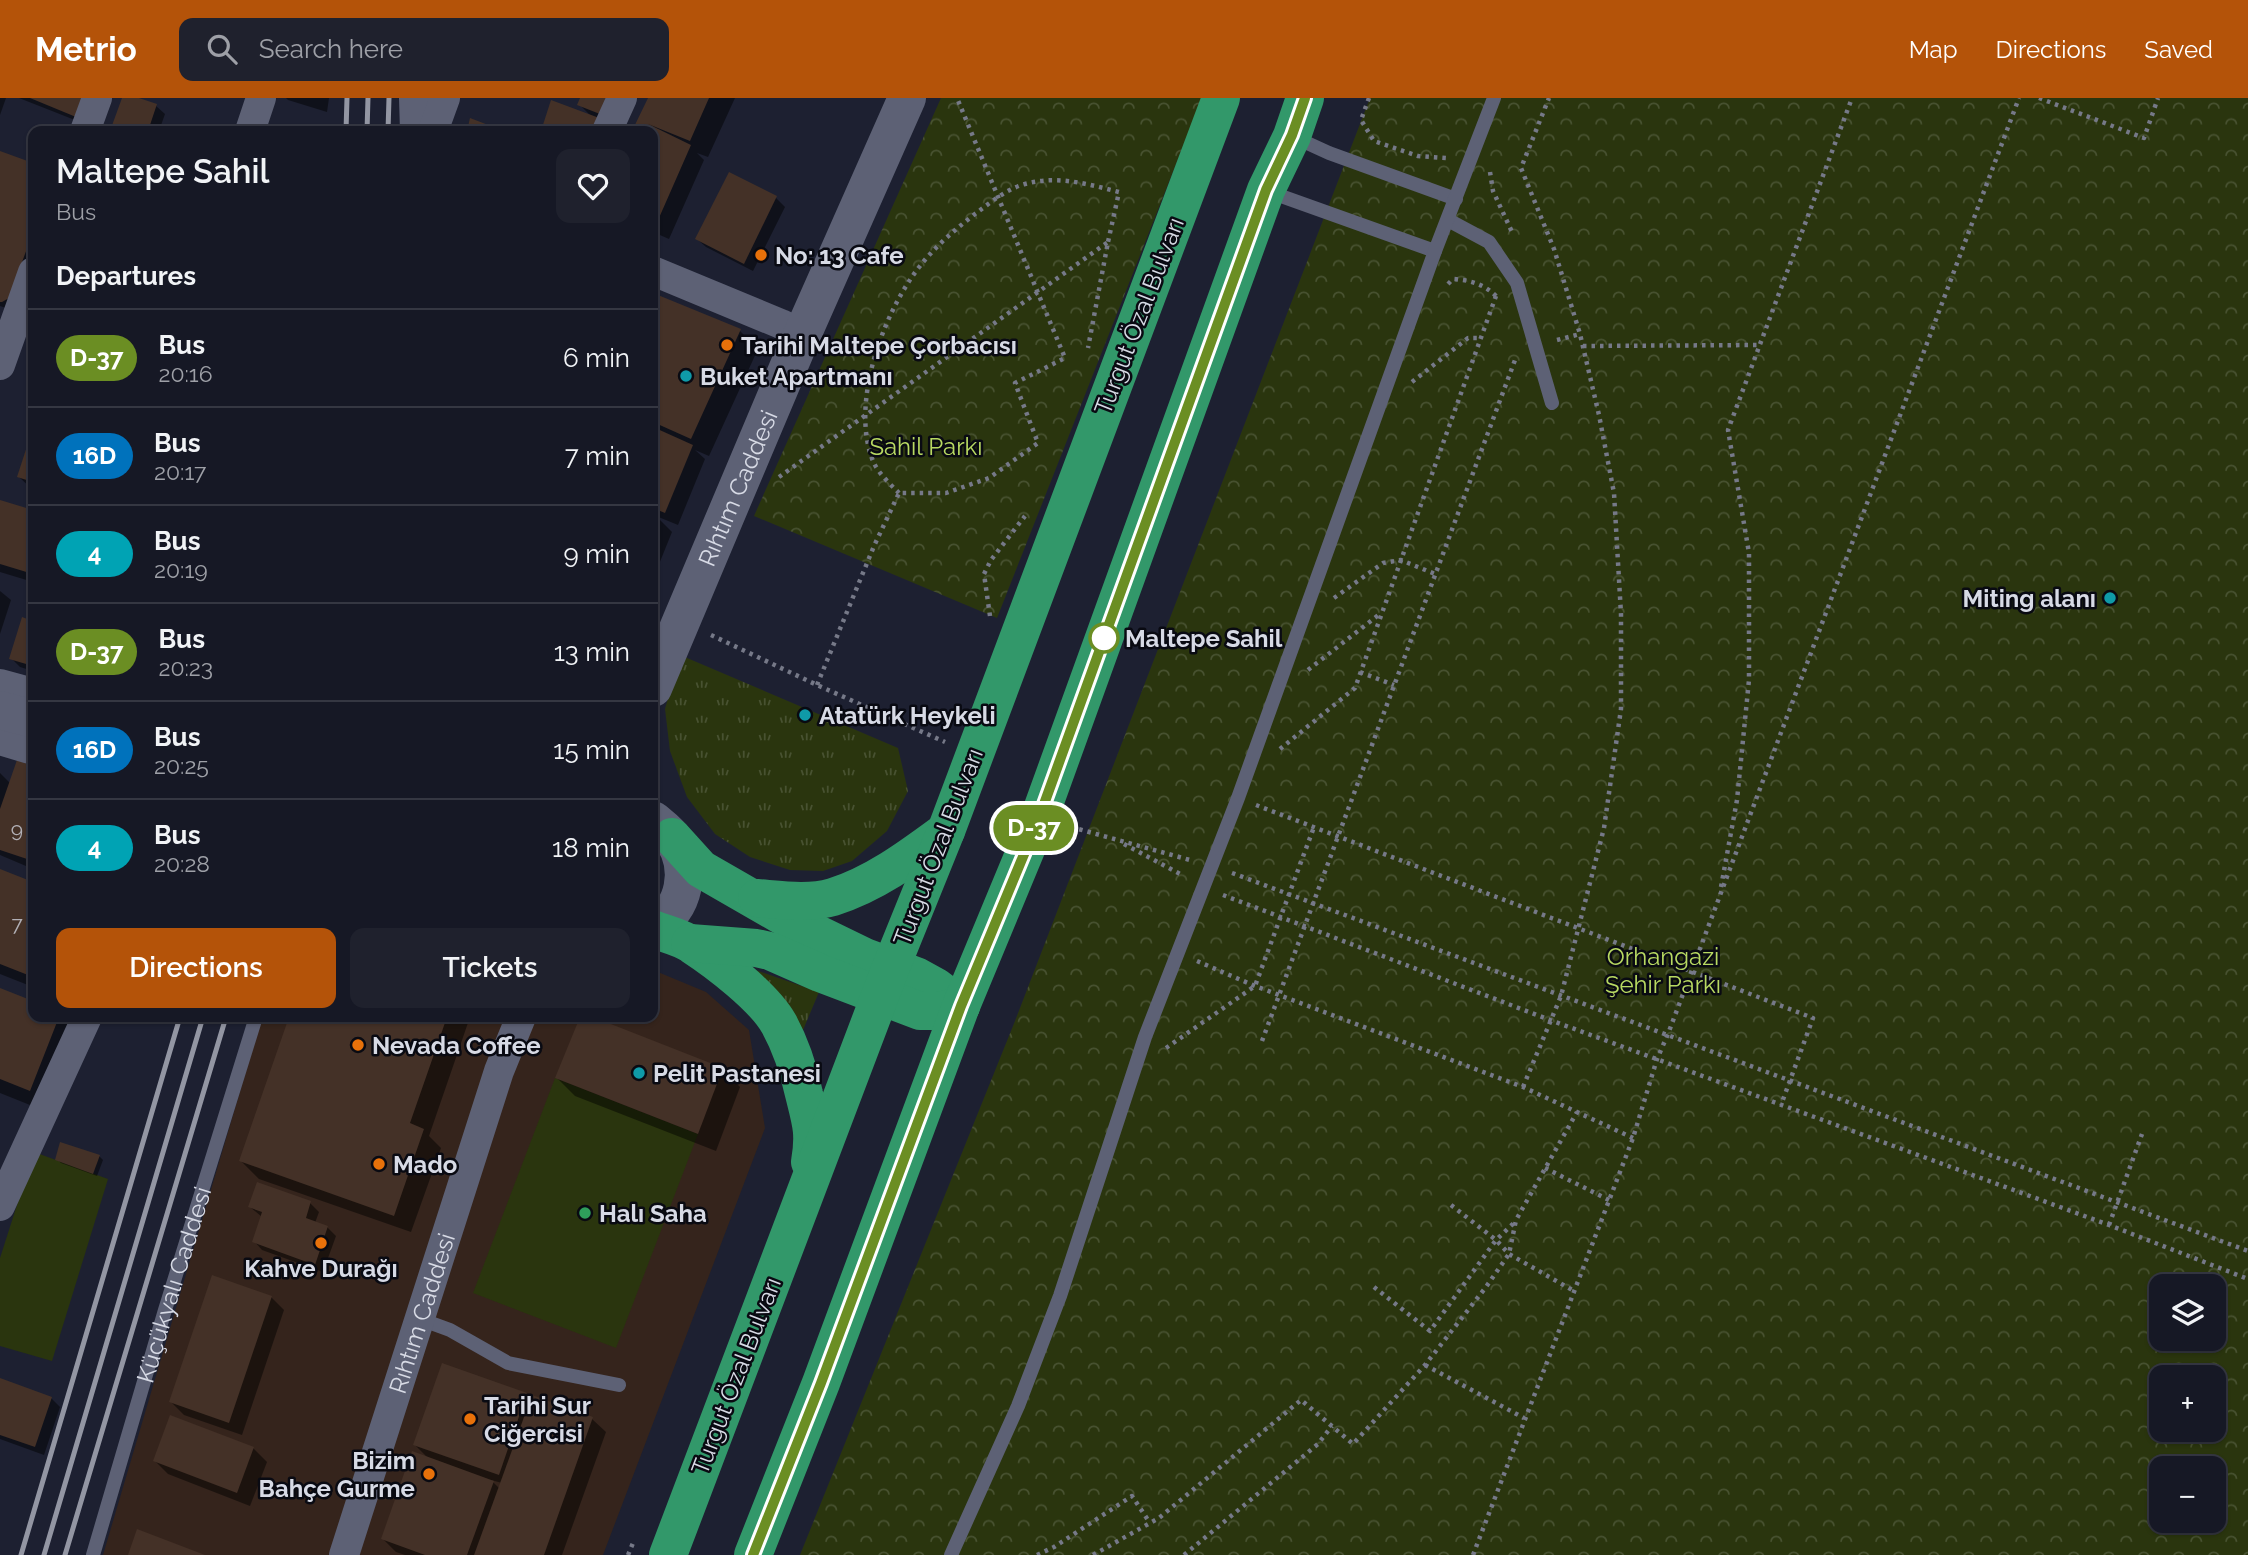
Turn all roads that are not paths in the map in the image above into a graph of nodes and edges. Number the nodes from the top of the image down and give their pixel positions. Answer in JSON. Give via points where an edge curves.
{"nodes":[{"id":1,"x":97,"y":98,"type":"edge"},
{"id":2,"x":414,"y":98,"type":"edge"},
{"id":3,"x":444,"y":98,"type":"edge"},
{"id":4,"x":622,"y":98,"type":"edge"},
{"id":5,"x":881,"y":98,"type":"edge"},
{"id":6,"x":907,"y":98,"type":"edge"},
{"id":7,"x":1221,"y":98,"type":"edge"},
{"id":8,"x":1305,"y":98,"type":"edge"},
{"id":9,"x":1494,"y":98,"type":"edge"},
{"id":10,"x":87,"y":126,"type":"edge"},
{"id":11,"x":415,"y":126,"type":"edge"},
{"id":12,"x":435,"y":126,"type":"edge"},
{"id":13,"x":609,"y":126,"type":"edge"},
{"id":14,"x":1292,"y":135,"type":"junction"},
{"id":15,"x":1266,"y":190,"type":"junction"},
{"id":16,"x":1456,"y":199,"type":"junction"},
{"id":17,"x":1448,"y":220,"type":"junction"},
{"id":18,"x":1435,"y":251,"type":"junction"},
{"id":19,"x":658,"y":273,"type":"edge"},
{"id":20,"x":28,"y":288,"type":"edge"},
{"id":21,"x":16,"y":325,"type":"edge"},
{"id":22,"x":792,"y":330,"type":"junction"},
{"id":23,"x":0,"y":365,"type":"edge"},
{"id":24,"x":1552,"y":403,"type":"dead end"},
{"id":25,"x":667,"y":620,"type":"edge"},
{"id":26,"x":658,"y":664,"type":"edge"},
{"id":27,"x":0,"y":684,"type":"edge"},
{"id":28,"x":28,"y":692,"type":"edge"},
{"id":29,"x":0,"y":710,"type":"edge"},
{"id":30,"x":28,"y":718,"type":"edge"},
{"id":31,"x":0,"y":740,"type":"edge"},
{"id":32,"x":28,"y":748,"type":"edge"},
{"id":33,"x":660,"y":824,"type":"edge"},
{"id":34,"x":946,"y":831,"type":"junction"},
{"id":35,"x":752,"y":898,"type":"junction"},
{"id":36,"x":658,"y":924,"type":"edge"},
{"id":37,"x":658,"y":930,"type":"edge"},
{"id":38,"x":690,"y":943,"type":"junction"},
{"id":39,"x":886,"y":982,"type":"junction"},
{"id":40,"x":961,"y":1006,"type":"junction"},
{"id":41,"x":85,"y":1022,"type":"edge"},
{"id":42,"x":254,"y":1022,"type":"edge"},
{"id":43,"x":519,"y":1022,"type":"edge"},
{"id":44,"x":524,"y":1022,"type":"edge"},
{"id":45,"x":499,"y":1071,"type":"junction"},
{"id":46,"x":0,"y":1206,"type":"edge"},
{"id":47,"x":802,"y":1206,"type":"junction"},
{"id":48,"x":420,"y":1319,"type":"junction"},
{"id":49,"x":619,"y":1385,"type":"dead end"},
{"id":50,"x":93,"y":1555,"type":"edge"},
{"id":51,"x":344,"y":1555,"type":"edge"},
{"id":52,"x":668,"y":1555,"type":"edge"},
{"id":53,"x":754,"y":1555,"type":"edge"},
{"id":54,"x":951,"y":1555,"type":"edge"}],
"edges":[{"from":1,"to":10,"type":"street"},
{"from":2,"to":11,"type":"street"},
{"from":3,"to":12,"type":"street"},
{"from":4,"to":13,"type":"street"},
{"from":5,"to":22,"type":"street","name":"Rıhtım Caddesi"},
{"from":6,"to":22,"type":"street","name":"Rıhtım Caddesi"},
{"from":7,"to":34,"type":"highway","name":"Turgut Özal Bulvarı"},
{"from":8,"to":14,"type":"highway"},
{"from":9,"to":16,"type":"lane"},
{"from":14,"to":15,"type":"highway"},
{"from":14,"to":16,"type":"lane"},
{"from":15,"to":18,"type":"lane"},
{"from":15,"to":40,"type":"highway","via":[[1039,818]]},
{"from":16,"to":17,"type":"lane"},
{"from":17,"to":18,"type":"lane"},
{"from":17,"to":24,"type":"lane","via":[[1489,242],[1517,283]]},
{"from":18,"to":54,"type":"lane","via":[[1238,798],[1144,1037],[1037,1357]]},
{"from":19,"to":22,"type":"street"},
{"from":20,"to":21,"type":"street"},
{"from":21,"to":23,"type":"street"},
{"from":22,"to":25,"type":"street","name":"Rıhtım Caddesi"},
{"from":25,"to":26,"type":"street","name":"Rıhtım Caddesi"},
{"from":27,"to":28,"type":"street"},
{"from":29,"to":30,"type":"street"},
{"from":31,"to":32,"type":"street"},
{"from":33,"to":35,"type":"highway","via":[[701,869]]},
{"from":33,"to":36,"type":"street","via":[[683,859],[685,877],[672,911]]},
{"from":34,"to":35,"type":"highway","via":[[906,860],[832,897],[803,901]]},
{"from":34,"to":39,"type":"highway","name":"Turgut Özal Bulvarı"},
{"from":35,"to":39,"type":"highway"},
{"from":37,"to":38,"type":"highway"},
{"from":38,"to":39,"type":"highway","via":[[756,948]]},
{"from":38,"to":47,"type":"highway","via":[[735,978],[779,1024],[801,1080],[814,1139]]},
{"from":39,"to":40,"type":"highway","via":[[920,1011]]},
{"from":39,"to":47,"type":"highway","name":"Turgut Özal Bulvarı"},
{"from":40,"to":53,"type":"highway"},
{"from":41,"to":46,"type":"street"},
{"from":42,"to":50,"type":"lane","name":"Küçükyalı Caddesi"},
{"from":43,"to":45,"type":"street","name":"Rıhtım Caddesi"},
{"from":44,"to":45,"type":"street","name":"Rıhtım Caddesi"},
{"from":45,"to":48,"type":"street","name":"Rıhtım Caddesi"},
{"from":47,"to":52,"type":"highway","name":"Turgut Özal Bulvarı"},
{"from":48,"to":49,"type":"lane","via":[[450,1330],[508,1363]]},
{"from":48,"to":51,"type":"street","name":"Rıhtım Caddesi"}]}
